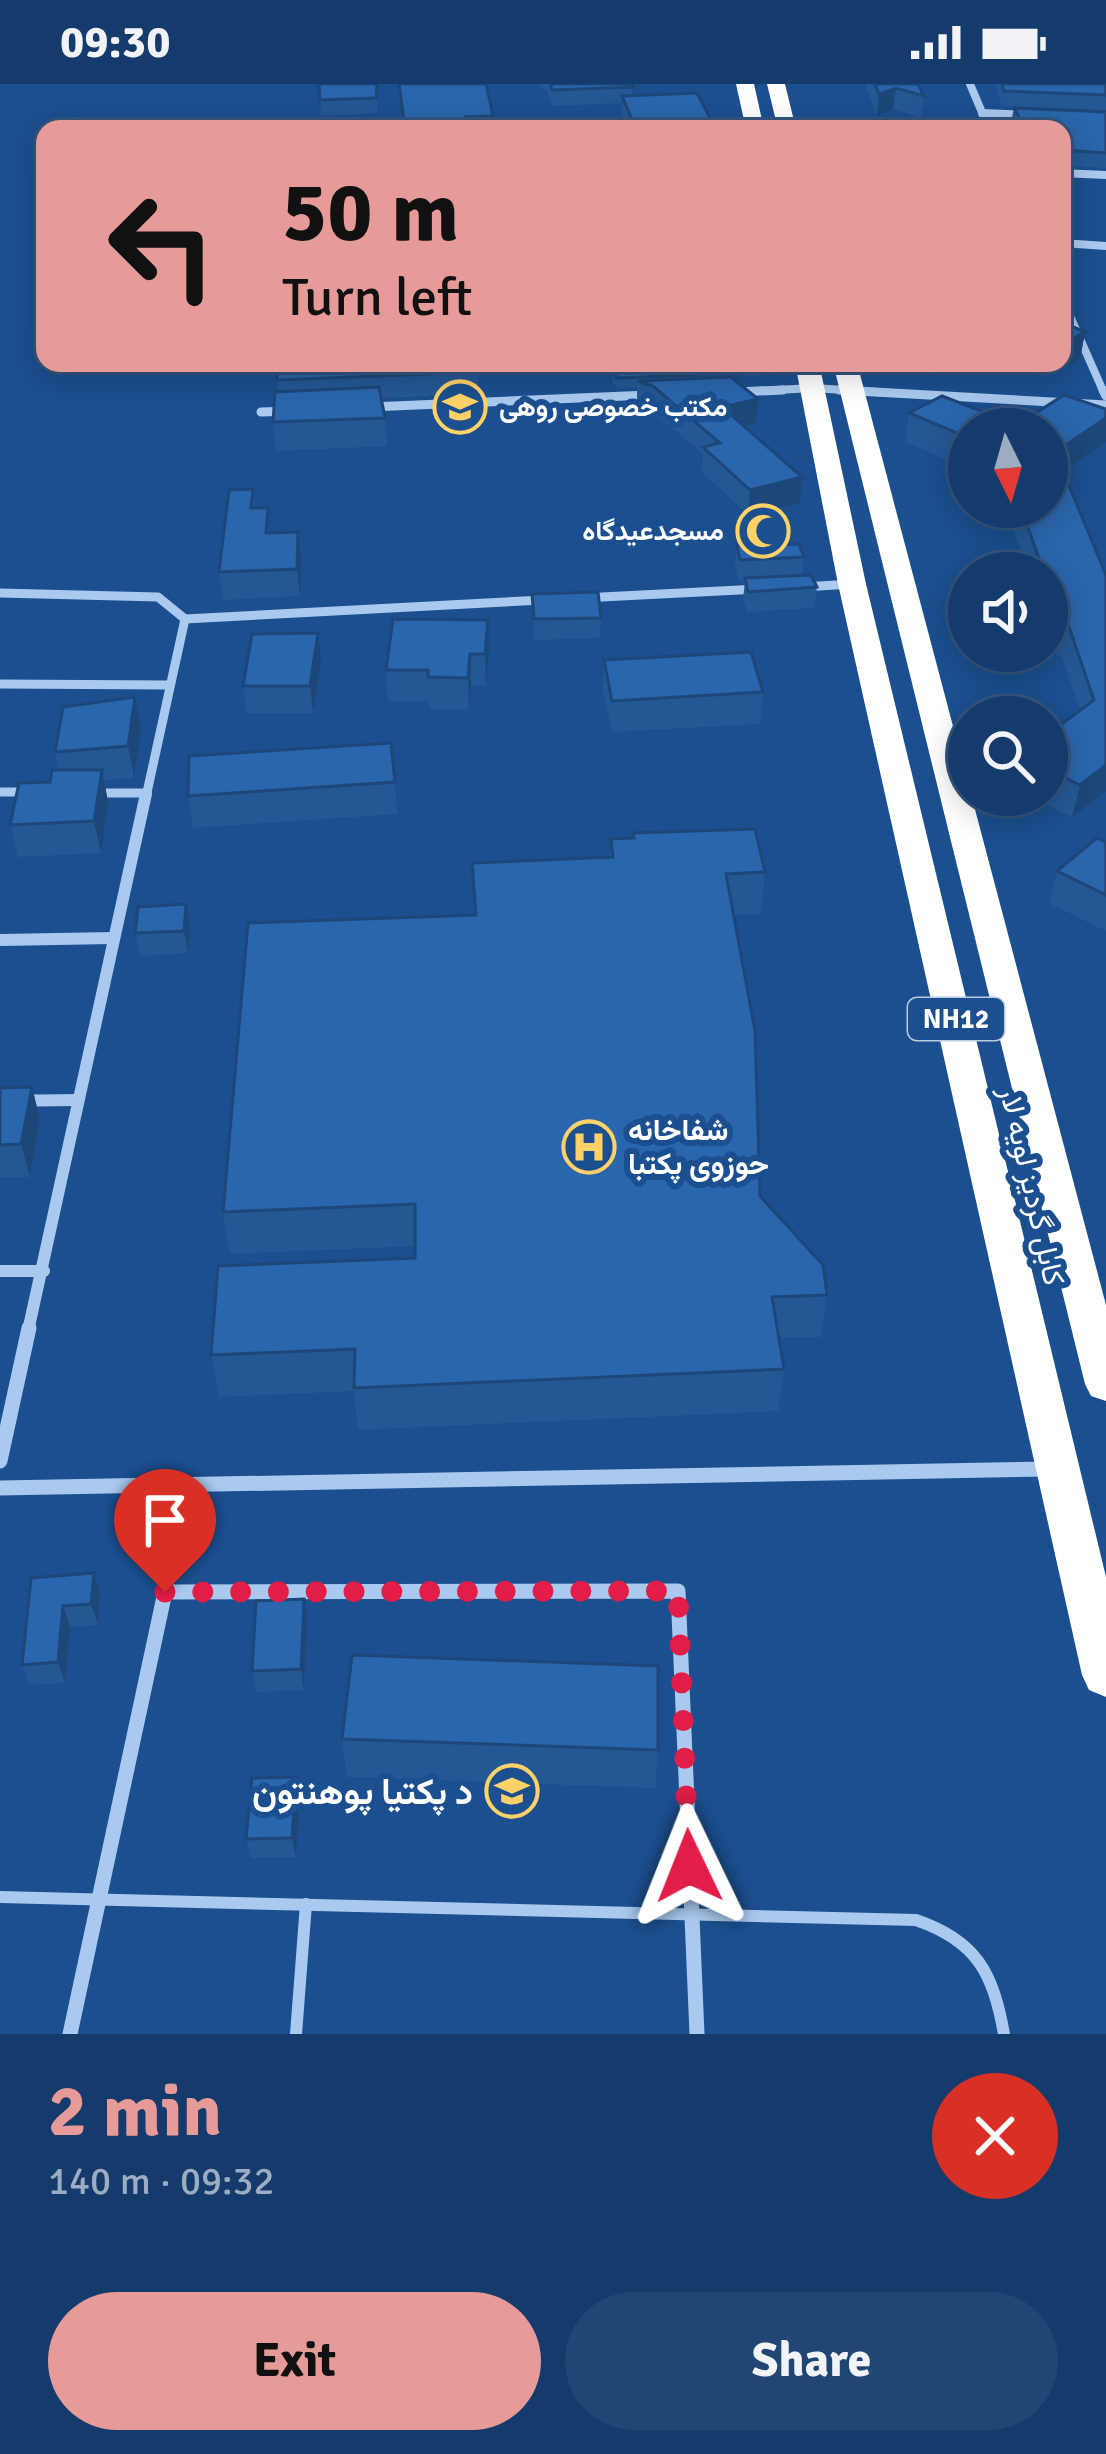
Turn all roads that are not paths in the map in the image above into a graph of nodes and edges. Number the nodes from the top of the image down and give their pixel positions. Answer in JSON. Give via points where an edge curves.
{"nodes":[{"id":1,"x":745,"y":84,"type":"edge"},
{"id":2,"x":776,"y":84,"type":"edge"},
{"id":3,"x":970,"y":84,"type":"edge"},
{"id":4,"x":982,"y":113,"type":"junction"},
{"id":5,"x":1044,"y":116,"type":"edge"},
{"id":6,"x":753,"y":120,"type":"edge"},
{"id":7,"x":785,"y":120,"type":"edge"},
{"id":8,"x":985,"y":120,"type":"edge"},
{"id":9,"x":1071,"y":174,"type":"edge"},
{"id":10,"x":1106,"y":176,"type":"edge"},
{"id":11,"x":1071,"y":244,"type":"edge"},
{"id":12,"x":1106,"y":246,"type":"edge"},
{"id":13,"x":1071,"y":319,"type":"edge"},
{"id":14,"x":810,"y":376,"type":"edge"},
{"id":15,"x":849,"y":377,"type":"edge"},
{"id":16,"x":721,"y":392,"type":"edge"},
{"id":17,"x":652,"y":395,"type":"edge"},
{"id":18,"x":1106,"y":400,"type":"edge"},
{"id":19,"x":353,"y":408,"type":"edge"},
{"id":20,"x":307,"y":410,"type":"edge"},
{"id":21,"x":261,"y":412,"type":"dead end"},
{"id":22,"x":852,"y":584,"type":"junction"},
{"id":23,"x":0,"y":593,"type":"edge"},
{"id":24,"x":185,"y":619,"type":"junction"},
{"id":25,"x":0,"y":684,"type":"edge"},
{"id":26,"x":169,"y":685,"type":"junction"},
{"id":27,"x":0,"y":792,"type":"edge"},
{"id":28,"x":42,"y":793,"type":"edge"},
{"id":29,"x":83,"y":793,"type":"edge"},
{"id":30,"x":146,"y":793,"type":"junction"},
{"id":31,"x":112,"y":938,"type":"junction"},
{"id":32,"x":0,"y":940,"type":"edge"},
{"id":33,"x":77,"y":1100,"type":"junction"},
{"id":34,"x":0,"y":1101,"type":"edge"},
{"id":35,"x":44,"y":1270,"type":"junction"},
{"id":36,"x":0,"y":1271,"type":"edge"},
{"id":37,"x":1106,"y":1384,"type":"edge"},
{"id":38,"x":0,"y":1461,"type":"edge"},
{"id":39,"x":1062,"y":1468,"type":"junction"},
{"id":40,"x":0,"y":1489,"type":"edge"},
{"id":41,"x":1106,"y":1675,"type":"edge"},
{"id":42,"x":0,"y":1897,"type":"edge"},
{"id":43,"x":94,"y":1899,"type":"junction"},
{"id":44,"x":306,"y":1904,"type":"junction"},
{"id":45,"x":691,"y":1912,"type":"junction"},
{"id":46,"x":70,"y":2034,"type":"edge"},
{"id":47,"x":296,"y":2034,"type":"edge"},
{"id":48,"x":698,"y":2034,"type":"edge"},
{"id":49,"x":1004,"y":2034,"type":"edge"}],
"edges":[{"from":1,"to":6,"type":"highway"},
{"from":2,"to":7,"type":"highway"},
{"from":3,"to":4,"type":"street"},
{"from":4,"to":5,"type":"street"},
{"from":4,"to":8,"type":"street"},
{"from":9,"to":10,"type":"street"},
{"from":11,"to":12,"type":"street"},
{"from":13,"to":18,"type":"street"},
{"from":14,"to":15,"type":"street"},
{"from":14,"to":16,"type":"street"},
{"from":14,"to":22,"type":"highway","name":"کابل گردیز لویه لار","number":"NH12"},
{"from":15,"to":18,"type":"street"},
{"from":15,"to":37,"type":"highway","name":"کابل گردیز لویه لار","number":"NH12"},
{"from":17,"to":19,"type":"street"},
{"from":20,"to":21,"type":"street"},
{"from":22,"to":24,"type":"street"},
{"from":22,"to":39,"type":"highway","name":"کابل گردیز لویه لار","number":"NH12"},
{"from":23,"to":24,"type":"street","via":[[158,597]]},
{"from":24,"to":26,"type":"street"},
{"from":25,"to":26,"type":"street"},
{"from":26,"to":30,"type":"street"},
{"from":27,"to":28,"type":"street"},
{"from":29,"to":30,"type":"street"},
{"from":30,"to":31,"type":"street"},
{"from":31,"to":32,"type":"street"},
{"from":31,"to":33,"type":"street"},
{"from":33,"to":34,"type":"street"},
{"from":33,"to":35,"type":"street"},
{"from":35,"to":36,"type":"street"},
{"from":35,"to":38,"type":"street"},
{"from":39,"to":40,"type":"street"},
{"from":39,"to":41,"type":"highway","name":"کابل گردیز لویه لار","number":"NH12"},
{"from":42,"to":43,"type":"lane"},
{"from":43,"to":44,"type":"lane"},
{"from":43,"to":45,"type":"street","via":[[165,1592],[678,1591]]},
{"from":43,"to":46,"type":"street"},
{"from":44,"to":45,"type":"lane"},
{"from":44,"to":47,"type":"lane"},
{"from":45,"to":48,"type":"street"},
{"from":45,"to":49,"type":"lane","via":[[916,1920],[952,1930],[995,1980]]}]}
